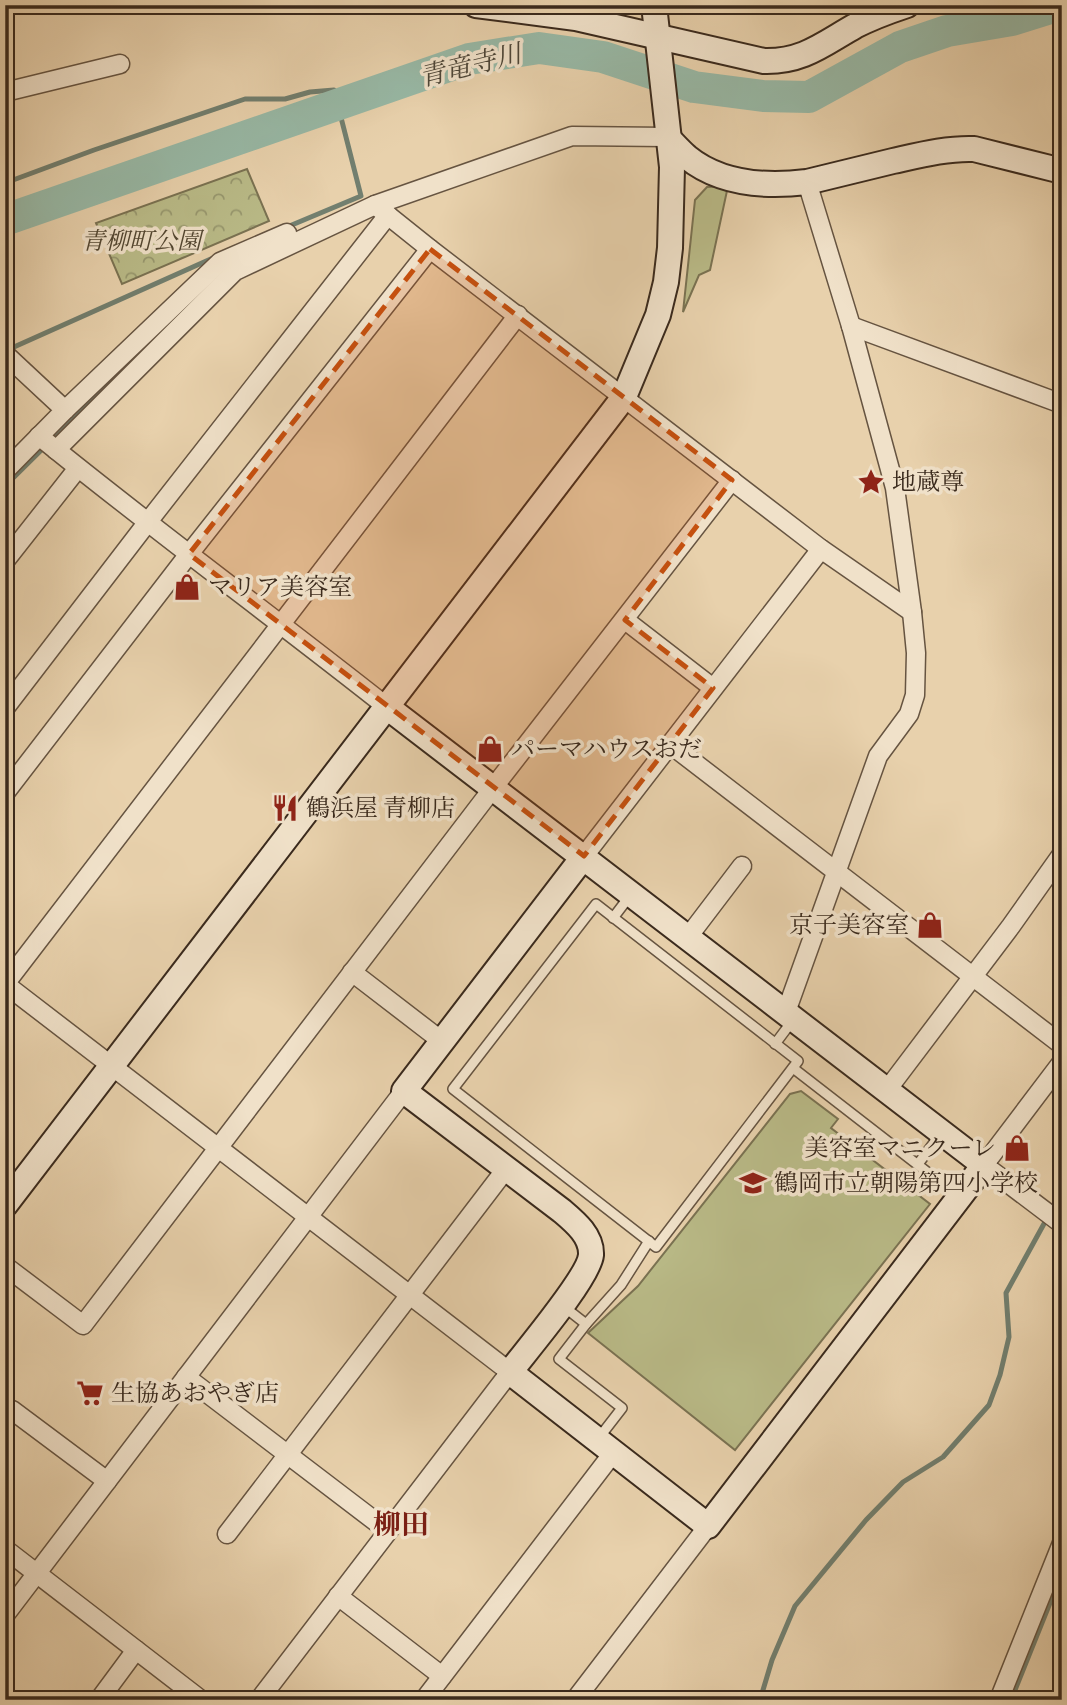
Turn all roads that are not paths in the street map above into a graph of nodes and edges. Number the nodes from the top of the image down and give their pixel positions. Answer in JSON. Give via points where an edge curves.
{"nodes":[{"id":1,"x":476,"y":5,"type":"edge"},
{"id":2,"x":654,"y":5,"type":"edge"},
{"id":3,"x":906,"y":5,"type":"edge"},
{"id":4,"x":578,"y":12,"type":"edge"},
{"id":5,"x":657,"y":36,"type":"junction"},
{"id":6,"x":120,"y":64,"type":"dead end"},
{"id":7,"x":5,"y":92,"type":"edge"},
{"id":8,"x":667,"y":137,"type":"junction"},
{"id":9,"x":1062,"y":171,"type":"edge"},
{"id":10,"x":807,"y":182,"type":"junction"},
{"id":11,"x":382,"y":210,"type":"junction"},
{"id":12,"x":286,"y":233,"type":"dead end"},
{"id":13,"x":430,"y":249,"type":"junction"},
{"id":14,"x":518,"y":315,"type":"junction"},
{"id":15,"x":851,"y":326,"type":"junction"},
{"id":16,"x":5,"y":354,"type":"edge"},
{"id":17,"x":624,"y":397,"type":"junction"},
{"id":18,"x":1062,"y":404,"type":"edge"},
{"id":19,"x":65,"y":410,"type":"junction"},
{"id":20,"x":39,"y":436,"type":"junction"},
{"id":21,"x":56,"y":450,"type":"junction"},
{"id":22,"x":78,"y":468,"type":"junction"},
{"id":23,"x":5,"y":471,"type":"edge"},
{"id":24,"x":732,"y":480,"type":"junction"},
{"id":25,"x":147,"y":523,"type":"junction"},
{"id":26,"x":821,"y":549,"type":"junction"},
{"id":27,"x":189,"y":554,"type":"junction"},
{"id":28,"x":5,"y":561,"type":"edge"},
{"id":29,"x":912,"y":612,"type":"junction"},
{"id":30,"x":625,"y":620,"type":"junction"},
{"id":31,"x":282,"y":623,"type":"junction"},
{"id":32,"x":713,"y":688,"type":"junction"},
{"id":33,"x":8,"y":700,"type":"edge"},
{"id":34,"x":387,"y":707,"type":"junction"},
{"id":35,"x":670,"y":744,"type":"junction"},
{"id":36,"x":493,"y":788,"type":"junction"},
{"id":37,"x":5,"y":793,"type":"edge"},
{"id":38,"x":1062,"y":854,"type":"edge"},
{"id":39,"x":584,"y":856,"type":"junction"},
{"id":40,"x":742,"y":866,"type":"dead end"},
{"id":41,"x":836,"y":870,"type":"junction"},
{"id":42,"x":631,"y":894,"type":"junction"},
{"id":43,"x":613,"y":918,"type":"junction"},
{"id":44,"x":688,"y":937,"type":"junction"},
{"id":45,"x":352,"y":972,"type":"junction"},
{"id":46,"x":972,"y":977,"type":"junction"},
{"id":47,"x":5,"y":984,"type":"edge"},
{"id":48,"x":790,"y":1015,"type":"junction"},
{"id":49,"x":443,"y":1042,"type":"junction"},
{"id":50,"x":775,"y":1044,"type":"junction"},
{"id":51,"x":1062,"y":1045,"type":"edge"},
{"id":52,"x":1062,"y":1062,"type":"edge"},
{"id":53,"x":111,"y":1066,"type":"junction"},
{"id":54,"x":793,"y":1068,"type":"junction"},
{"id":55,"x":887,"y":1090,"type":"junction"},
{"id":56,"x":404,"y":1091,"type":"junction"},
{"id":57,"x":942,"y":1133,"type":"junction"},
{"id":58,"x":218,"y":1149,"type":"junction"},
{"id":59,"x":918,"y":1164,"type":"junction"},
{"id":60,"x":984,"y":1165,"type":"junction"},
{"id":61,"x":506,"y":1169,"type":"junction"},
{"id":62,"x":940,"y":1182,"type":"dead end"},
{"id":63,"x":5,"y":1205,"type":"edge"},
{"id":64,"x":308,"y":1218,"type":"junction"},
{"id":65,"x":1062,"y":1224,"type":"edge"},
{"id":66,"x":649,"y":1241,"type":"junction"},
{"id":67,"x":5,"y":1266,"type":"edge"},
{"id":68,"x":409,"y":1295,"type":"junction"},
{"id":69,"x":561,"y":1305,"type":"junction"},
{"id":70,"x":586,"y":1324,"type":"junction"},
{"id":71,"x":510,"y":1372,"type":"junction"},
{"id":72,"x":186,"y":1377,"type":"junction"},
{"id":73,"x":5,"y":1419,"type":"edge"},
{"id":74,"x":606,"y":1446,"type":"junction"},
{"id":75,"x":287,"y":1454,"type":"junction"},
{"id":76,"x":107,"y":1481,"type":"junction"},
{"id":77,"x":708,"y":1526,"type":"junction"},
{"id":78,"x":388,"y":1531,"type":"junction"},
{"id":79,"x":227,"y":1534,"type":"dead end"},
{"id":80,"x":1062,"y":1543,"type":"edge"},
{"id":81,"x":5,"y":1549,"type":"edge"},
{"id":82,"x":37,"y":1573,"type":"junction"},
{"id":83,"x":338,"y":1596,"type":"junction"},
{"id":84,"x":5,"y":1615,"type":"edge"},
{"id":85,"x":136,"y":1650,"type":"junction"},
{"id":86,"x":442,"y":1676,"type":"junction"},
{"id":87,"x":99,"y":1700,"type":"edge"},
{"id":88,"x":201,"y":1700,"type":"edge"},
{"id":89,"x":259,"y":1700,"type":"edge"},
{"id":90,"x":424,"y":1700,"type":"edge"},
{"id":91,"x":575,"y":1700,"type":"edge"},
{"id":92,"x":999,"y":1700,"type":"edge"}],
"edges":[{"from":1,"to":4,"type":"street"},
{"from":2,"to":5,"type":"street"},
{"from":3,"to":5,"type":"street","via":[[853,27],[820,48],[779,61]]},
{"from":4,"to":5,"type":"street"},
{"from":5,"to":8,"type":"street"},
{"from":6,"to":7,"type":"street"},
{"from":8,"to":10,"type":"street","via":[[704,169],[727,178],[775,184]]},
{"from":8,"to":11,"type":"street","via":[[572,136]]},
{"from":8,"to":17,"type":"street","via":[[672,196],[666,282],[658,315]]},
{"from":9,"to":10,"type":"street","via":[[974,149],[948,149]]},
{"from":10,"to":15,"type":"street"},
{"from":11,"to":13,"type":"street"},
{"from":11,"to":21,"type":"street","via":[[235,271]]},
{"from":11,"to":25,"type":"street"},
{"from":12,"to":19,"type":"street","via":[[220,262]]},
{"from":13,"to":14,"type":"street"},
{"from":13,"to":27,"type":"street"},
{"from":14,"to":17,"type":"street"},
{"from":14,"to":31,"type":"street"},
{"from":15,"to":18,"type":"street"},
{"from":15,"to":29,"type":"street","via":[[895,488]]},
{"from":16,"to":19,"type":"street"},
{"from":17,"to":24,"type":"street"},
{"from":17,"to":34,"type":"street"},
{"from":19,"to":20,"type":"street"},
{"from":20,"to":21,"type":"street"},
{"from":20,"to":23,"type":"street"},
{"from":21,"to":22,"type":"street"},
{"from":22,"to":25,"type":"street"},
{"from":22,"to":28,"type":"street"},
{"from":24,"to":26,"type":"street"},
{"from":24,"to":30,"type":"street"},
{"from":25,"to":27,"type":"street"},
{"from":25,"to":33,"type":"street"},
{"from":26,"to":29,"type":"street"},
{"from":26,"to":32,"type":"street"},
{"from":27,"to":31,"type":"street"},
{"from":27,"to":37,"type":"street"},
{"from":29,"to":41,"type":"street","via":[[915,695],[909,714],[878,756]]},
{"from":30,"to":32,"type":"street"},
{"from":30,"to":36,"type":"street"},
{"from":31,"to":34,"type":"street"},
{"from":31,"to":47,"type":"street"},
{"from":32,"to":35,"type":"street"},
{"from":34,"to":36,"type":"street"},
{"from":34,"to":53,"type":"street"},
{"from":35,"to":39,"type":"street"},
{"from":35,"to":41,"type":"street"},
{"from":36,"to":39,"type":"street"},
{"from":36,"to":45,"type":"street"},
{"from":38,"to":46,"type":"street"},
{"from":39,"to":42,"type":"street"},
{"from":39,"to":49,"type":"street"},
{"from":40,"to":44,"type":"street"},
{"from":41,"to":46,"type":"street"},
{"from":41,"to":48,"type":"street"},
{"from":42,"to":43,"type":"lane"},
{"from":42,"to":44,"type":"street"},
{"from":43,"to":50,"type":"lane"},
{"from":43,"to":66,"type":"lane","via":[[596,904],[453,1089]]},
{"from":44,"to":48,"type":"street"},
{"from":45,"to":49,"type":"street"},
{"from":45,"to":58,"type":"street"},
{"from":46,"to":51,"type":"street"},
{"from":46,"to":55,"type":"street"},
{"from":47,"to":53,"type":"street"},
{"from":48,"to":50,"type":"lane"},
{"from":48,"to":55,"type":"street"},
{"from":49,"to":56,"type":"street"},
{"from":50,"to":54,"type":"lane","via":[[797,1061]]},
{"from":52,"to":60,"type":"street"},
{"from":53,"to":58,"type":"street"},
{"from":53,"to":63,"type":"street"},
{"from":54,"to":59,"type":"lane"},
{"from":54,"to":66,"type":"lane","via":[[656,1247]]},
{"from":55,"to":57,"type":"street"},
{"from":56,"to":61,"type":"street"},
{"from":56,"to":64,"type":"street"},
{"from":57,"to":59,"type":"lane"},
{"from":57,"to":60,"type":"street"},
{"from":58,"to":64,"type":"street"},
{"from":58,"to":67,"type":"street","via":[[83,1325]]},
{"from":59,"to":62,"type":"lane"},
{"from":60,"to":65,"type":"street"},
{"from":60,"to":77,"type":"street"},
{"from":61,"to":68,"type":"street"},
{"from":61,"to":69,"type":"street","via":[[573,1221],[588,1241],[591,1255],[586,1269]]},
{"from":64,"to":68,"type":"street"},
{"from":64,"to":72,"type":"street"},
{"from":66,"to":70,"type":"lane","via":[[621,1285]]},
{"from":68,"to":71,"type":"street"},
{"from":68,"to":75,"type":"street"},
{"from":69,"to":70,"type":"lane"},
{"from":69,"to":71,"type":"street"},
{"from":70,"to":74,"type":"lane","via":[[559,1359],[622,1408]]},
{"from":71,"to":74,"type":"street"},
{"from":71,"to":78,"type":"street"},
{"from":72,"to":75,"type":"street"},
{"from":72,"to":76,"type":"street"},
{"from":73,"to":76,"type":"street","via":[[12,1410]]},
{"from":74,"to":77,"type":"street"},
{"from":74,"to":86,"type":"street"},
{"from":75,"to":78,"type":"street"},
{"from":75,"to":79,"type":"street"},
{"from":76,"to":82,"type":"street"},
{"from":77,"to":91,"type":"street"},
{"from":78,"to":83,"type":"street"},
{"from":80,"to":92,"type":"street"},
{"from":81,"to":82,"type":"street"},
{"from":82,"to":84,"type":"street"},
{"from":82,"to":85,"type":"street"},
{"from":83,"to":86,"type":"street"},
{"from":83,"to":89,"type":"street"},
{"from":85,"to":87,"type":"street"},
{"from":85,"to":88,"type":"street"},
{"from":86,"to":90,"type":"street"}]}
